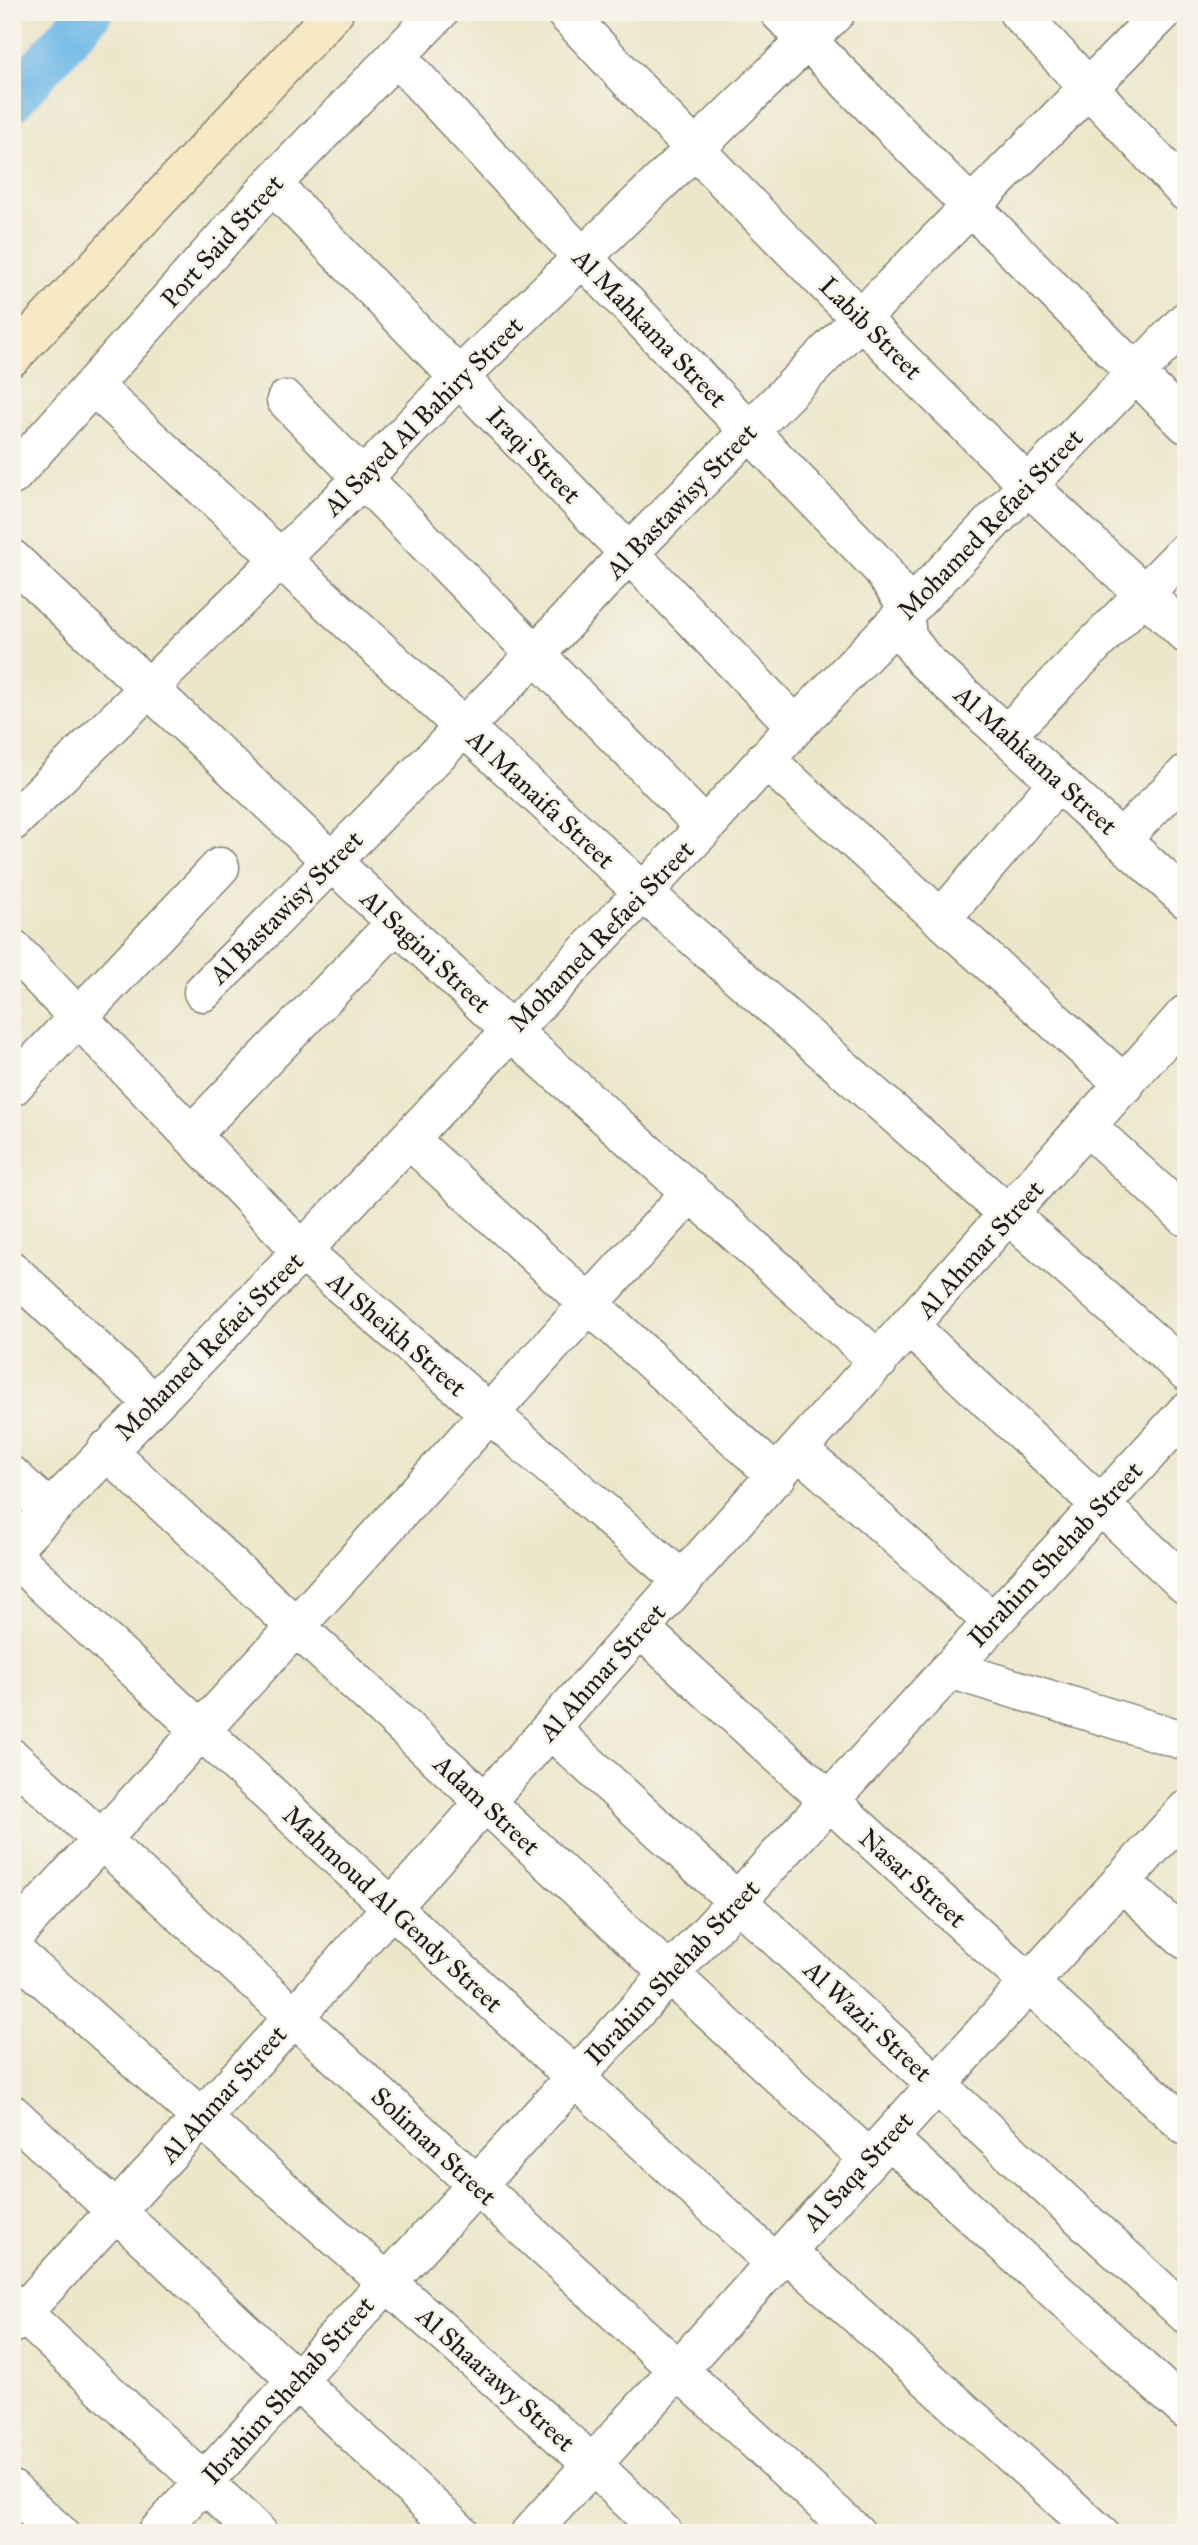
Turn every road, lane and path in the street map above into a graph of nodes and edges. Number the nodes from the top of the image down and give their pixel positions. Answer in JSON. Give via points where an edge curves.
{"nodes":[{"id":1,"x":334,"y":12,"type":"edge"},
{"id":2,"x":439,"y":12,"type":"edge"},
{"id":3,"x":565,"y":12,"type":"edge"},
{"id":4,"x":779,"y":12,"type":"edge"},
{"id":5,"x":836,"y":12,"type":"edge"},
{"id":6,"x":1018,"y":12,"type":"edge"},
{"id":7,"x":1163,"y":12,"type":"edge"},
{"id":8,"x":807,"y":40,"type":"junction"},
{"id":9,"x":396,"y":56,"type":"junction"},
{"id":10,"x":1089,"y":88,"type":"junction"},
{"id":11,"x":695,"y":151,"type":"junction"},
{"id":12,"x":272,"y":184,"type":"junction"},
{"id":13,"x":1186,"y":191,"type":"edge"},
{"id":14,"x":972,"y":208,"type":"junction"},
{"id":15,"x":583,"y":258,"type":"junction"},
{"id":16,"x":861,"y":318,"type":"junction"},
{"id":17,"x":1186,"y":321,"type":"edge"},
{"id":18,"x":12,"y":357,"type":"edge"},
{"id":19,"x":1135,"y":374,"type":"junction"},
{"id":20,"x":459,"y":377,"type":"junction"},
{"id":21,"x":93,"y":386,"type":"junction"},
{"id":22,"x":286,"y":400,"type":"dead end"},
{"id":23,"x":1186,"y":424,"type":"edge"},
{"id":24,"x":749,"y":431,"type":"junction"},
{"id":25,"x":12,"y":476,"type":"edge"},
{"id":26,"x":363,"y":478,"type":"junction"},
{"id":27,"x":1026,"y":483,"type":"junction"},
{"id":28,"x":1186,"y":551,"type":"edge"},
{"id":29,"x":629,"y":553,"type":"junction"},
{"id":30,"x":280,"y":558,"type":"junction"},
{"id":31,"x":12,"y":559,"type":"edge"},
{"id":32,"x":1143,"y":592,"type":"junction"},
{"id":33,"x":905,"y":612,"type":"junction"},
{"id":34,"x":1186,"y":634,"type":"edge"},
{"id":35,"x":536,"y":654,"type":"junction"},
{"id":36,"x":148,"y":688,"type":"junction"},
{"id":37,"x":796,"y":726,"type":"junction"},
{"id":38,"x":463,"y":727,"type":"junction"},
{"id":39,"x":1006,"y":734,"type":"junction"},
{"id":40,"x":765,"y":759,"type":"junction"},
{"id":41,"x":1186,"y":774,"type":"edge"},
{"id":42,"x":1058,"y":782,"type":"junction"},
{"id":43,"x":12,"y":822,"type":"edge"},
{"id":44,"x":705,"y":827,"type":"junction"},
{"id":45,"x":1122,"y":838,"type":"junction"},
{"id":46,"x":331,"y":862,"type":"junction"},
{"id":47,"x":220,"y":867,"type":"dead end"},
{"id":48,"x":643,"y":892,"type":"junction"},
{"id":49,"x":1186,"y":899,"type":"edge"},
{"id":50,"x":941,"y":919,"type":"junction"},
{"id":51,"x":396,"y":923,"type":"junction"},
{"id":52,"x":12,"y":948,"type":"edge"},
{"id":53,"x":203,"y":992,"type":"dead end"},
{"id":54,"x":1186,"y":1014,"type":"edge"},
{"id":55,"x":77,"y":1016,"type":"junction"},
{"id":56,"x":512,"y":1031,"type":"junction"},
{"id":57,"x":1125,"y":1085,"type":"junction"},
{"id":58,"x":12,"y":1087,"type":"edge"},
{"id":59,"x":1088,"y":1127,"type":"junction"},
{"id":60,"x":191,"y":1135,"type":"junction"},
{"id":61,"x":409,"y":1139,"type":"junction"},
{"id":62,"x":691,"y":1192,"type":"junction"},
{"id":63,"x":1011,"y":1215,"type":"junction"},
{"id":64,"x":1186,"y":1217,"type":"edge"},
{"id":65,"x":302,"y":1251,"type":"junction"},
{"id":66,"x":12,"y":1271,"type":"edge"},
{"id":67,"x":589,"y":1304,"type":"junction"},
{"id":68,"x":910,"y":1327,"type":"junction"},
{"id":69,"x":880,"y":1361,"type":"junction"},
{"id":70,"x":1186,"y":1371,"type":"edge"},
{"id":71,"x":153,"y":1403,"type":"junction"},
{"id":72,"x":1186,"y":1412,"type":"edge"},
{"id":73,"x":490,"y":1414,"type":"junction"},
{"id":74,"x":106,"y":1450,"type":"junction"},
{"id":75,"x":788,"y":1463,"type":"junction"},
{"id":76,"x":12,"y":1476,"type":"edge"},
{"id":77,"x":1100,"y":1505,"type":"junction"},
{"id":78,"x":49,"y":1510,"type":"junction"},
{"id":79,"x":12,"y":1549,"type":"edge"},
{"id":80,"x":12,"y":1555,"type":"edge"},
{"id":81,"x":683,"y":1581,"type":"junction"},
{"id":82,"x":1186,"y":1585,"type":"edge"},
{"id":83,"x":993,"y":1622,"type":"junction"},
{"id":84,"x":296,"y":1627,"type":"junction"},
{"id":85,"x":641,"y":1629,"type":"junction"},
{"id":86,"x":949,"y":1669,"type":"junction"},
{"id":87,"x":201,"y":1730,"type":"junction"},
{"id":88,"x":550,"y":1730,"type":"junction"},
{"id":89,"x":1186,"y":1741,"type":"edge"},
{"id":90,"x":12,"y":1758,"type":"edge"},
{"id":91,"x":829,"y":1801,"type":"junction"},
{"id":92,"x":485,"y":1802,"type":"junction"},
{"id":93,"x":1186,"y":1810,"type":"edge"},
{"id":94,"x":102,"y":1840,"type":"junction"},
{"id":95,"x":1121,"y":1881,"type":"junction"},
{"id":96,"x":737,"y":1901,"type":"junction"},
{"id":97,"x":391,"y":1907,"type":"junction"},
{"id":98,"x":12,"y":1938,"type":"edge"},
{"id":99,"x":1186,"y":1940,"type":"edge"},
{"id":100,"x":12,"y":1950,"type":"edge"},
{"id":101,"x":670,"y":1974,"type":"junction"},
{"id":102,"x":1028,"y":1983,"type":"junction"},
{"id":103,"x":294,"y":2017,"type":"junction"},
{"id":104,"x":575,"y":2077,"type":"junction"},
{"id":105,"x":937,"y":2085,"type":"junction"},
{"id":106,"x":12,"y":2114,"type":"edge"},
{"id":107,"x":202,"y":2118,"type":"junction"},
{"id":108,"x":1186,"y":2126,"type":"edge"},
{"id":109,"x":879,"y":2148,"type":"junction"},
{"id":110,"x":477,"y":2185,"type":"junction"},
{"id":111,"x":116,"y":2211,"type":"junction"},
{"id":112,"x":780,"y":2257,"type":"junction"},
{"id":113,"x":387,"y":2282,"type":"junction"},
{"id":114,"x":16,"y":2313,"type":"edge"},
{"id":115,"x":1186,"y":2314,"type":"edge"},
{"id":116,"x":678,"y":2370,"type":"junction"},
{"id":117,"x":297,"y":2381,"type":"junction"},
{"id":118,"x":1186,"y":2410,"type":"edge"},
{"id":119,"x":592,"y":2465,"type":"junction"},
{"id":120,"x":204,"y":2482,"type":"junction"},
{"id":121,"x":12,"y":2490,"type":"edge"},
{"id":122,"x":59,"y":2533,"type":"edge"},
{"id":123,"x":158,"y":2533,"type":"edge"},
{"id":124,"x":258,"y":2533,"type":"edge"},
{"id":125,"x":460,"y":2533,"type":"edge"},
{"id":126,"x":530,"y":2533,"type":"edge"},
{"id":127,"x":663,"y":2533,"type":"edge"},
{"id":128,"x":856,"y":2533,"type":"edge"},
{"id":129,"x":1099,"y":2533,"type":"edge"}],
"edges":[{"from":1,"to":18,"type":"main road"},
{"from":2,"to":9,"type":"street","name":"Port Said Street"},
{"from":3,"to":11,"type":"street","name":"Labib Street"},
{"from":4,"to":8,"type":"street"},
{"from":5,"to":8,"type":"street","name":"Al Sayed Al Bahiry Street"},
{"from":6,"to":10,"type":"street"},
{"from":7,"to":10,"type":"street","name":"Al Bastawisy Street"},
{"from":8,"to":11,"type":"street","name":"Al Sayed Al Bahiry Street"},
{"from":8,"to":14,"type":"street"},
{"from":9,"to":12,"type":"street","name":"Port Said Street"},
{"from":9,"to":15,"type":"street","name":"Al Mahkama Street"},
{"from":10,"to":13,"type":"street"},
{"from":10,"to":14,"type":"street","name":"Al Bastawisy Street"},
{"from":11,"to":15,"type":"street","name":"Al Sayed Al Bahiry Street"},
{"from":11,"to":16,"type":"street","name":"Labib Street"},
{"from":12,"to":20,"type":"street","name":"Iraqi Street"},
{"from":12,"to":21,"type":"street","name":"Port Said Street"},
{"from":14,"to":16,"type":"street","name":"Al Bastawisy Street"},
{"from":14,"to":19,"type":"street"},
{"from":15,"to":20,"type":"street","name":"Al Sayed Al Bahiry Street"},
{"from":15,"to":24,"type":"street","name":"Al Mahkama Street"},
{"from":16,"to":24,"type":"street","name":"Al Bastawisy Street"},
{"from":16,"to":27,"type":"street","name":"Labib Street"},
{"from":17,"to":19,"type":"street","name":"Mohamed Refaei Street"},
{"from":19,"to":23,"type":"street"},
{"from":19,"to":27,"type":"street","name":"Mohamed Refaei Street"},
{"from":20,"to":26,"type":"street","name":"Al Sayed Al Bahiry Street"},
{"from":20,"to":29,"type":"street","name":"Iraqi Street"},
{"from":21,"to":25,"type":"street","name":"Port Said Street"},
{"from":21,"to":30,"type":"street","name":"Al Manaifa Street"},
{"from":22,"to":26,"type":"street"},
{"from":24,"to":29,"type":"street","name":"Al Bastawisy Street"},
{"from":24,"to":33,"type":"street","name":"Al Mahkama Street","via":[[880,567],[903,600]]},
{"from":26,"to":30,"type":"street","name":"Al Sayed Al Bahiry Street"},
{"from":26,"to":35,"type":"street"},
{"from":27,"to":32,"type":"street","name":"Labib Street"},
{"from":27,"to":33,"type":"street","name":"Mohamed Refaei Street"},
{"from":28,"to":32,"type":"street"},
{"from":29,"to":35,"type":"street","name":"Al Bastawisy Street"},
{"from":29,"to":37,"type":"street","name":"Iraqi Street"},
{"from":30,"to":36,"type":"street","name":"Al Sayed Al Bahiry Street"},
{"from":30,"to":38,"type":"street","name":"Al Manaifa Street"},
{"from":31,"to":36,"type":"street","name":"Al Sagini Street"},
{"from":32,"to":34,"type":"street","name":"Labib Street"},
{"from":32,"to":39,"type":"street"},
{"from":33,"to":37,"type":"street","name":"Mohamed Refaei Street"},
{"from":33,"to":39,"type":"street","name":"Al Mahkama Street","via":[[907,638],[924,660]]},
{"from":35,"to":38,"type":"street","name":"Al Bastawisy Street"},
{"from":35,"to":44,"type":"street"},
{"from":36,"to":43,"type":"street","name":"Al Sayed Al Bahiry Street"},
{"from":36,"to":46,"type":"street","name":"Al Sagini Street"},
{"from":37,"to":40,"type":"street","name":"Mohamed Refaei Street"},
{"from":38,"to":46,"type":"street","name":"Al Bastawisy Street"},
{"from":38,"to":48,"type":"street","name":"Al Manaifa Street"},
{"from":39,"to":42,"type":"street","name":"Al Mahkama Street"},
{"from":40,"to":44,"type":"street","name":"Mohamed Refaei Street"},
{"from":40,"to":50,"type":"street"},
{"from":41,"to":45,"type":"street"},
{"from":42,"to":45,"type":"street","name":"Al Mahkama Street"},
{"from":42,"to":50,"type":"street"},
{"from":44,"to":48,"type":"street","name":"Mohamed Refaei Street"},
{"from":45,"to":49,"type":"street","name":"Al Mahkama Street"},
{"from":46,"to":51,"type":"street","name":"Al Sagini Street"},
{"from":46,"to":53,"type":"street","name":"Al Bastawisy Street"},
{"from":47,"to":55,"type":"street"},
{"from":48,"to":56,"type":"street","name":"Mohamed Refaei Street"},
{"from":48,"to":63,"type":"street","name":"Al Manaifa Street"},
{"from":50,"to":57,"type":"street"},
{"from":51,"to":56,"type":"street","name":"Al Sagini Street"},
{"from":51,"to":60,"type":"street"},
{"from":52,"to":55,"type":"street","name":"Al Sheikh Street"},
{"from":54,"to":57,"type":"street","name":"Al Ahmar Street"},
{"from":55,"to":58,"type":"street"},
{"from":55,"to":60,"type":"street","name":"Al Sheikh Street"},
{"from":56,"to":61,"type":"street","name":"Mohamed Refaei Street"},
{"from":56,"to":62,"type":"street","name":"Al Sagini Street"},
{"from":57,"to":59,"type":"street","name":"Al Ahmar Street"},
{"from":59,"to":63,"type":"street","name":"Al Ahmar Street"},
{"from":59,"to":64,"type":"street"},
{"from":60,"to":65,"type":"street","name":"Al Sheikh Street"},
{"from":61,"to":65,"type":"street","name":"Mohamed Refaei Street"},
{"from":61,"to":67,"type":"street"},
{"from":62,"to":67,"type":"street"},
{"from":62,"to":69,"type":"street","name":"Al Sagini Street"},
{"from":63,"to":68,"type":"street","name":"Al Ahmar Street"},
{"from":63,"to":70,"type":"street","name":"Al Manaifa Street"},
{"from":65,"to":71,"type":"street","name":"Mohamed Refaei Street"},
{"from":65,"to":73,"type":"street","name":"Al Sheikh Street"},
{"from":66,"to":71,"type":"street"},
{"from":67,"to":73,"type":"street"},
{"from":67,"to":75,"type":"street"},
{"from":68,"to":69,"type":"street","name":"Al Ahmar Street"},
{"from":68,"to":77,"type":"street"},
{"from":69,"to":75,"type":"street","name":"Al Ahmar Street"},
{"from":71,"to":74,"type":"street","name":"Mohamed Refaei Street"},
{"from":72,"to":77,"type":"street","name":"Ibrahim Shehab Street"},
{"from":73,"to":81,"type":"street","name":"Al Sheikh Street"},
{"from":73,"to":84,"type":"street"},
{"from":74,"to":78,"type":"street","name":"Mohamed Refaei Street"},
{"from":74,"to":84,"type":"street","name":"Adam Street"},
{"from":75,"to":81,"type":"street","name":"Al Ahmar Street"},
{"from":75,"to":83,"type":"street"},
{"from":76,"to":78,"type":"street"},
{"from":77,"to":82,"type":"street"},
{"from":77,"to":83,"type":"street","name":"Ibrahim Shehab Street"},
{"from":78,"to":79,"type":"street","name":"Mohamed Refaei Street"},
{"from":80,"to":87,"type":"street","name":"Mahmoud Al Gendy Street"},
{"from":81,"to":85,"type":"street","name":"Al Ahmar Street"},
{"from":83,"to":86,"type":"street","name":"Ibrahim Shehab Street"},
{"from":84,"to":87,"type":"street"},
{"from":84,"to":92,"type":"street","name":"Adam Street"},
{"from":85,"to":88,"type":"street","name":"Al Ahmar Street"},
{"from":85,"to":91,"type":"street","name":"Nasar Street"},
{"from":86,"to":89,"type":"street"},
{"from":86,"to":91,"type":"street","name":"Ibrahim Shehab Street"},
{"from":87,"to":94,"type":"street"},
{"from":87,"to":97,"type":"street","name":"Mahmoud Al Gendy Street"},
{"from":88,"to":92,"type":"street","name":"Al Ahmar Street"},
{"from":88,"to":96,"type":"street","name":"Al Wazir Street"},
{"from":90,"to":94,"type":"street","name":"Soliman Street"},
{"from":91,"to":96,"type":"street","name":"Ibrahim Shehab Street"},
{"from":91,"to":102,"type":"street","name":"Nasar Street"},
{"from":92,"to":97,"type":"street","name":"Al Ahmar Street"},
{"from":92,"to":101,"type":"street","name":"Adam Street"},
{"from":93,"to":95,"type":"street","name":"Al Saqa Street"},
{"from":94,"to":98,"type":"street"},
{"from":94,"to":103,"type":"street","name":"Soliman Street"},
{"from":95,"to":99,"type":"street"},
{"from":95,"to":102,"type":"street","name":"Al Saqa Street"},
{"from":96,"to":101,"type":"street","name":"Ibrahim Shehab Street"},
{"from":96,"to":105,"type":"street","name":"Al Wazir Street"},
{"from":97,"to":103,"type":"street","name":"Al Ahmar Street"},
{"from":97,"to":104,"type":"street","name":"Mahmoud Al Gendy Street"},
{"from":100,"to":107,"type":"street","name":"Al Shaarawy Street"},
{"from":101,"to":104,"type":"street","name":"Ibrahim Shehab Street"},
{"from":101,"to":109,"type":"street","name":"Adam Street"},
{"from":102,"to":105,"type":"street","name":"Al Saqa Street"},
{"from":102,"to":108,"type":"street","name":"Nasar Street"},
{"from":103,"to":107,"type":"street","name":"Al Ahmar Street"},
{"from":103,"to":110,"type":"street","name":"Soliman Street"},
{"from":104,"to":110,"type":"street","name":"Ibrahim Shehab Street"},
{"from":104,"to":112,"type":"street","name":"Mahmoud Al Gendy Street"},
{"from":105,"to":109,"type":"street","name":"Al Saqa Street"},
{"from":105,"to":115,"type":"street","name":"Al Wazir Street"},
{"from":106,"to":111,"type":"street"},
{"from":107,"to":111,"type":"street","name":"Al Ahmar Street"},
{"from":107,"to":113,"type":"street","name":"Al Shaarawy Street"},
{"from":109,"to":112,"type":"street","name":"Al Saqa Street"},
{"from":109,"to":118,"type":"street","name":"Adam Street"},
{"from":110,"to":113,"type":"street","name":"Ibrahim Shehab Street"},
{"from":110,"to":116,"type":"street","name":"Soliman Street"},
{"from":111,"to":114,"type":"street","name":"Al Ahmar Street"},
{"from":111,"to":117,"type":"street"},
{"from":112,"to":116,"type":"street","name":"Al Saqa Street"},
{"from":112,"to":129,"type":"street","name":"Mahmoud Al Gendy Street"},
{"from":113,"to":117,"type":"street","name":"Ibrahim Shehab Street"},
{"from":113,"to":119,"type":"street","name":"Al Shaarawy Street"},
{"from":114,"to":120,"type":"street"},
{"from":116,"to":119,"type":"street","name":"Al Saqa Street"},
{"from":116,"to":128,"type":"street","name":"Soliman Street"},
{"from":117,"to":120,"type":"street","name":"Ibrahim Shehab Street"},
{"from":117,"to":125,"type":"street"},
{"from":119,"to":126,"type":"street","name":"Al Saqa Street"},
{"from":119,"to":127,"type":"street","name":"Al Shaarawy Street"},
{"from":120,"to":123,"type":"street","name":"Ibrahim Shehab Street"},
{"from":120,"to":124,"type":"street"},
{"from":121,"to":122,"type":"street"}]}
